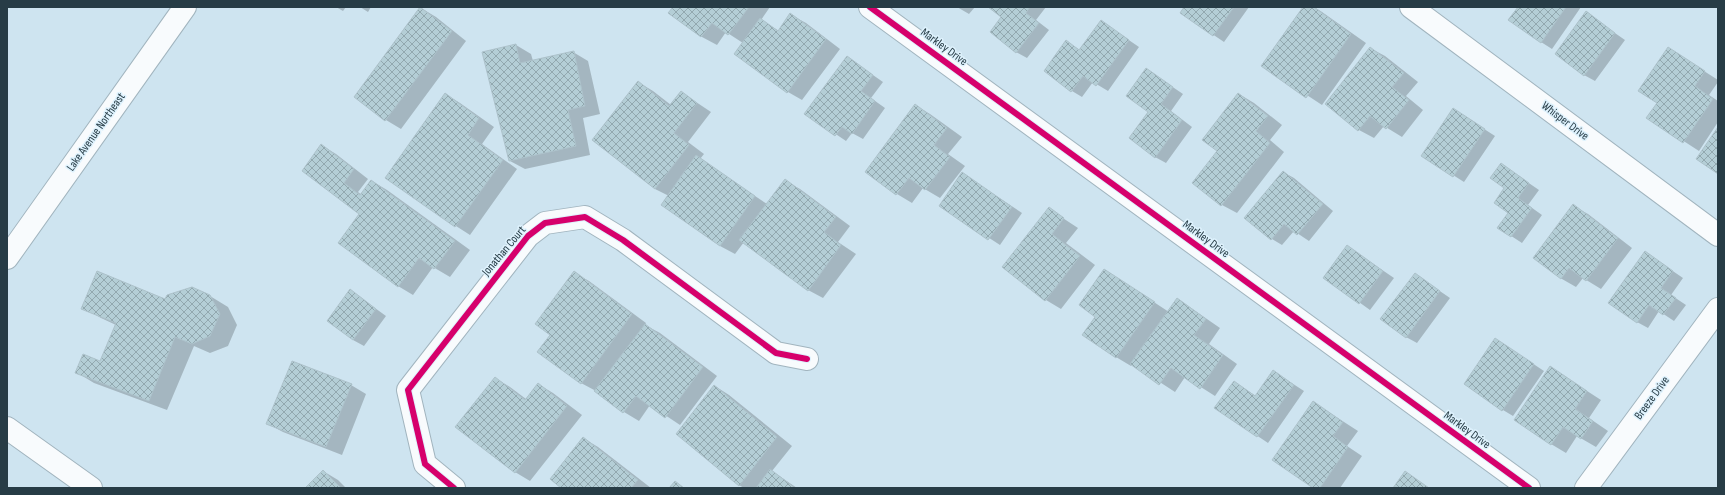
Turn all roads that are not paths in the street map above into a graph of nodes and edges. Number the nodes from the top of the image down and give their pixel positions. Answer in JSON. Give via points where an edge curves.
{"nodes":[{"id":1,"x":185,"y":7,"type":"edge"},
{"id":2,"x":870,"y":7,"type":"edge"},
{"id":3,"x":1411,"y":7,"type":"edge"},
{"id":4,"x":1718,"y":235,"type":"edge"},
{"id":5,"x":7,"y":258,"type":"edge"},
{"id":6,"x":1718,"y":309,"type":"edge"},
{"id":7,"x":807,"y":359,"type":"dead end"},
{"id":8,"x":7,"y":428,"type":"edge"},
{"id":9,"x":91,"y":488,"type":"edge"},
{"id":10,"x":454,"y":488,"type":"edge"},
{"id":11,"x":1528,"y":488,"type":"edge"},
{"id":12,"x":1586,"y":488,"type":"edge"}],
"edges":[{"from":1,"to":5,"type":"street","name":"Lake Avenue Northeast"},
{"from":2,"to":11,"type":"street","name":"Markley Drive"},
{"from":3,"to":4,"type":"street","name":"Whisper Drive"},
{"from":6,"to":12,"type":"street","name":"Breeze Drive"},
{"from":7,"to":10,"type":"street","name":"Jonathan Court","via":[[776,353],[623,240],[585,217],[545,223],[528,236],[408,390],[425,464]]},
{"from":8,"to":9,"type":"street"}]}
